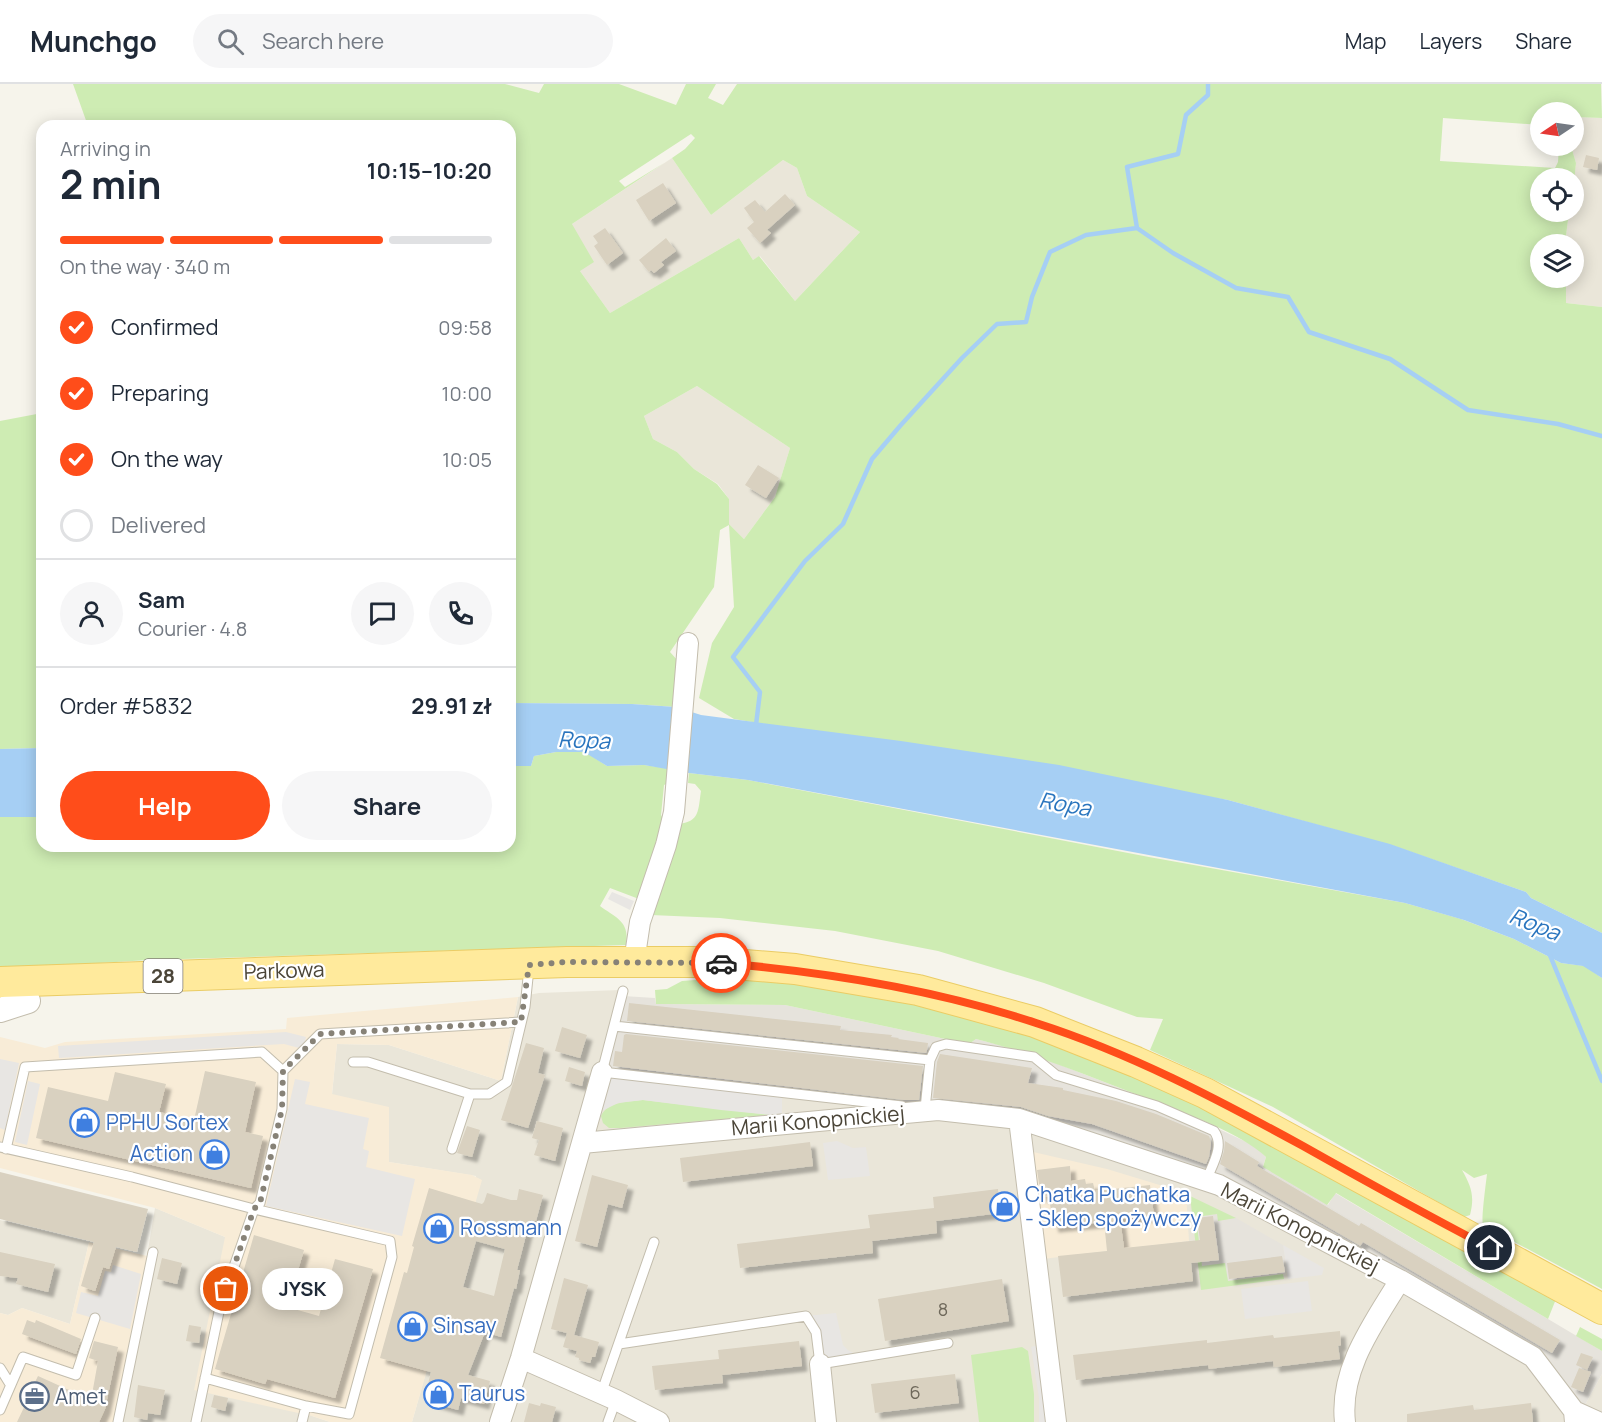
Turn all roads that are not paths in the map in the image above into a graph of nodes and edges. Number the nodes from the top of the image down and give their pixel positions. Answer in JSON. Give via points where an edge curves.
{"nodes":[{"id":1,"x":688,"y":643,"type":"dead end"},
{"id":2,"x":567,"y":962,"type":"junction"},
{"id":3,"x":634,"y":962,"type":"junction"},
{"id":4,"x":529,"y":965,"type":"junction"},
{"id":5,"x":0,"y":981,"type":"edge"},
{"id":6,"x":623,"y":991,"type":"dead end"},
{"id":7,"x":9,"y":1004,"type":"edge"},
{"id":8,"x":521,"y":1022,"type":"junction"},
{"id":9,"x":614,"y":1026,"type":"junction"},
{"id":10,"x":930,"y":1060,"type":"junction"},
{"id":11,"x":353,"y":1062,"type":"dead end"},
{"id":12,"x":283,"y":1071,"type":"junction"},
{"id":13,"x":602,"y":1072,"type":"junction"},
{"id":14,"x":470,"y":1094,"type":"junction"},
{"id":15,"x":932,"y":1109,"type":"junction"},
{"id":16,"x":1019,"y":1119,"type":"junction"},
{"id":17,"x":582,"y":1143,"type":"junction"},
{"id":18,"x":3,"y":1148,"type":"edge"},
{"id":19,"x":452,"y":1149,"type":"dead end"},
{"id":20,"x":1206,"y":1181,"type":"junction"},
{"id":21,"x":254,"y":1209,"type":"junction"},
{"id":22,"x":654,"y":1242,"type":"dead end"},
{"id":23,"x":153,"y":1252,"type":"dead end"},
{"id":24,"x":1400,"y":1280,"type":"junction"},
{"id":25,"x":1602,"y":1309,"type":"edge"},
{"id":26,"x":95,"y":1318,"type":"dead end"},
{"id":27,"x":948,"y":1343,"type":"dead end"},
{"id":28,"x":619,"y":1344,"type":"junction"},
{"id":29,"x":520,"y":1358,"type":"junction"},
{"id":30,"x":820,"y":1364,"type":"junction"},
{"id":31,"x":0,"y":1368,"type":"edge"},
{"id":32,"x":205,"y":1378,"type":"junction"},
{"id":33,"x":10,"y":1384,"type":"junction"},
{"id":34,"x":609,"y":1397,"type":"junction"},
{"id":35,"x":306,"y":1406,"type":"junction"},
{"id":36,"x":0,"y":1410,"type":"edge"},
{"id":37,"x":1574,"y":1417,"type":"edge"},
{"id":38,"x":118,"y":1422,"type":"edge"},
{"id":39,"x":196,"y":1422,"type":"edge"},
{"id":40,"x":302,"y":1422,"type":"edge"},
{"id":41,"x":500,"y":1422,"type":"edge"},
{"id":42,"x":608,"y":1422,"type":"edge"},
{"id":43,"x":659,"y":1422,"type":"edge"},
{"id":44,"x":826,"y":1422,"type":"edge"},
{"id":45,"x":1056,"y":1422,"type":"edge"},
{"id":46,"x":1345,"y":1422,"type":"edge"},
{"id":47,"x":1598,"y":1422,"type":"edge"}],
"edges":[{"from":1,"to":3,"type":"street","via":[[674,812],[640,922]]},
{"from":2,"to":3,"type":"main road","name":"Parkowa","number":"28"},
{"from":2,"to":4,"type":"main road","name":"Parkowa","number":"28"},
{"from":2,"to":5,"type":"main road","name":"Parkowa","number":"28"},
{"from":3,"to":25,"type":"main road","name":"Parkowa","number":"28","via":[[709,962],[795,969],[918,990],[1045,1026],[1205,1093]]},
{"from":4,"to":7,"type":"main road","name":"Parkowa","number":"28","via":[[193,995]]},
{"from":4,"to":8,"type":"lane"},
{"from":6,"to":9,"type":"lane"},
{"from":8,"to":12,"type":"lane","via":[[320,1034]]},
{"from":8,"to":14,"type":"lane","via":[[507,1082],[489,1094]]},
{"from":9,"to":10,"type":"lane"},
{"from":9,"to":13,"type":"lane"},
{"from":10,"to":15,"type":"lane"},
{"from":10,"to":20,"type":"lane","via":[[936,1047],[946,1044],[1034,1057],[1056,1075],[1167,1110],[1214,1131],[1218,1137],[1219,1149]]},
{"from":11,"to":14,"type":"lane","via":[[368,1062]]},
{"from":12,"to":18,"type":"lane","via":[[262,1052],[25,1068]]},
{"from":12,"to":21,"type":"lane","via":[[282,1109],[260,1203]]},
{"from":13,"to":15,"type":"lane"},
{"from":13,"to":17,"type":"street"},
{"from":14,"to":19,"type":"lane"},
{"from":15,"to":16,"type":"street","name":"Marii Konopnickiej"},
{"from":15,"to":17,"type":"street","name":"Marii Konopnickiej"},
{"from":16,"to":20,"type":"street","name":"Marii Konopnickiej"},
{"from":16,"to":45,"type":"street"},
{"from":17,"to":29,"type":"street"},
{"from":18,"to":21,"type":"lane"},
{"from":20,"to":24,"type":"street","name":"Marii Konopnickiej"},
{"from":21,"to":32,"type":"lane","via":[[220,1306]]},
{"from":21,"to":35,"type":"lane","via":[[390,1241],[392,1257],[349,1414]]},
{"from":22,"to":28,"type":"lane"},
{"from":23,"to":38,"type":"lane"},
{"from":24,"to":37,"type":"street","name":"Marii Konopnickiej","via":[[1533,1357]]},
{"from":24,"to":46,"type":"street","via":[[1349,1374],[1343,1405]]},
{"from":26,"to":33,"type":"lane","via":[[76,1375],[22,1357]]},
{"from":27,"to":30,"type":"lane"},
{"from":28,"to":30,"type":"lane","via":[[806,1316],[816,1332]]},
{"from":28,"to":34,"type":"lane"},
{"from":29,"to":34,"type":"street"},
{"from":29,"to":41,"type":"street"},
{"from":30,"to":44,"type":"street"},
{"from":31,"to":33,"type":"lane"},
{"from":32,"to":35,"type":"lane"},
{"from":32,"to":39,"type":"lane"},
{"from":33,"to":36,"type":"lane"},
{"from":34,"to":42,"type":"lane"},
{"from":34,"to":43,"type":"street"},
{"from":35,"to":40,"type":"lane"},
{"from":37,"to":47,"type":"street"}]}
